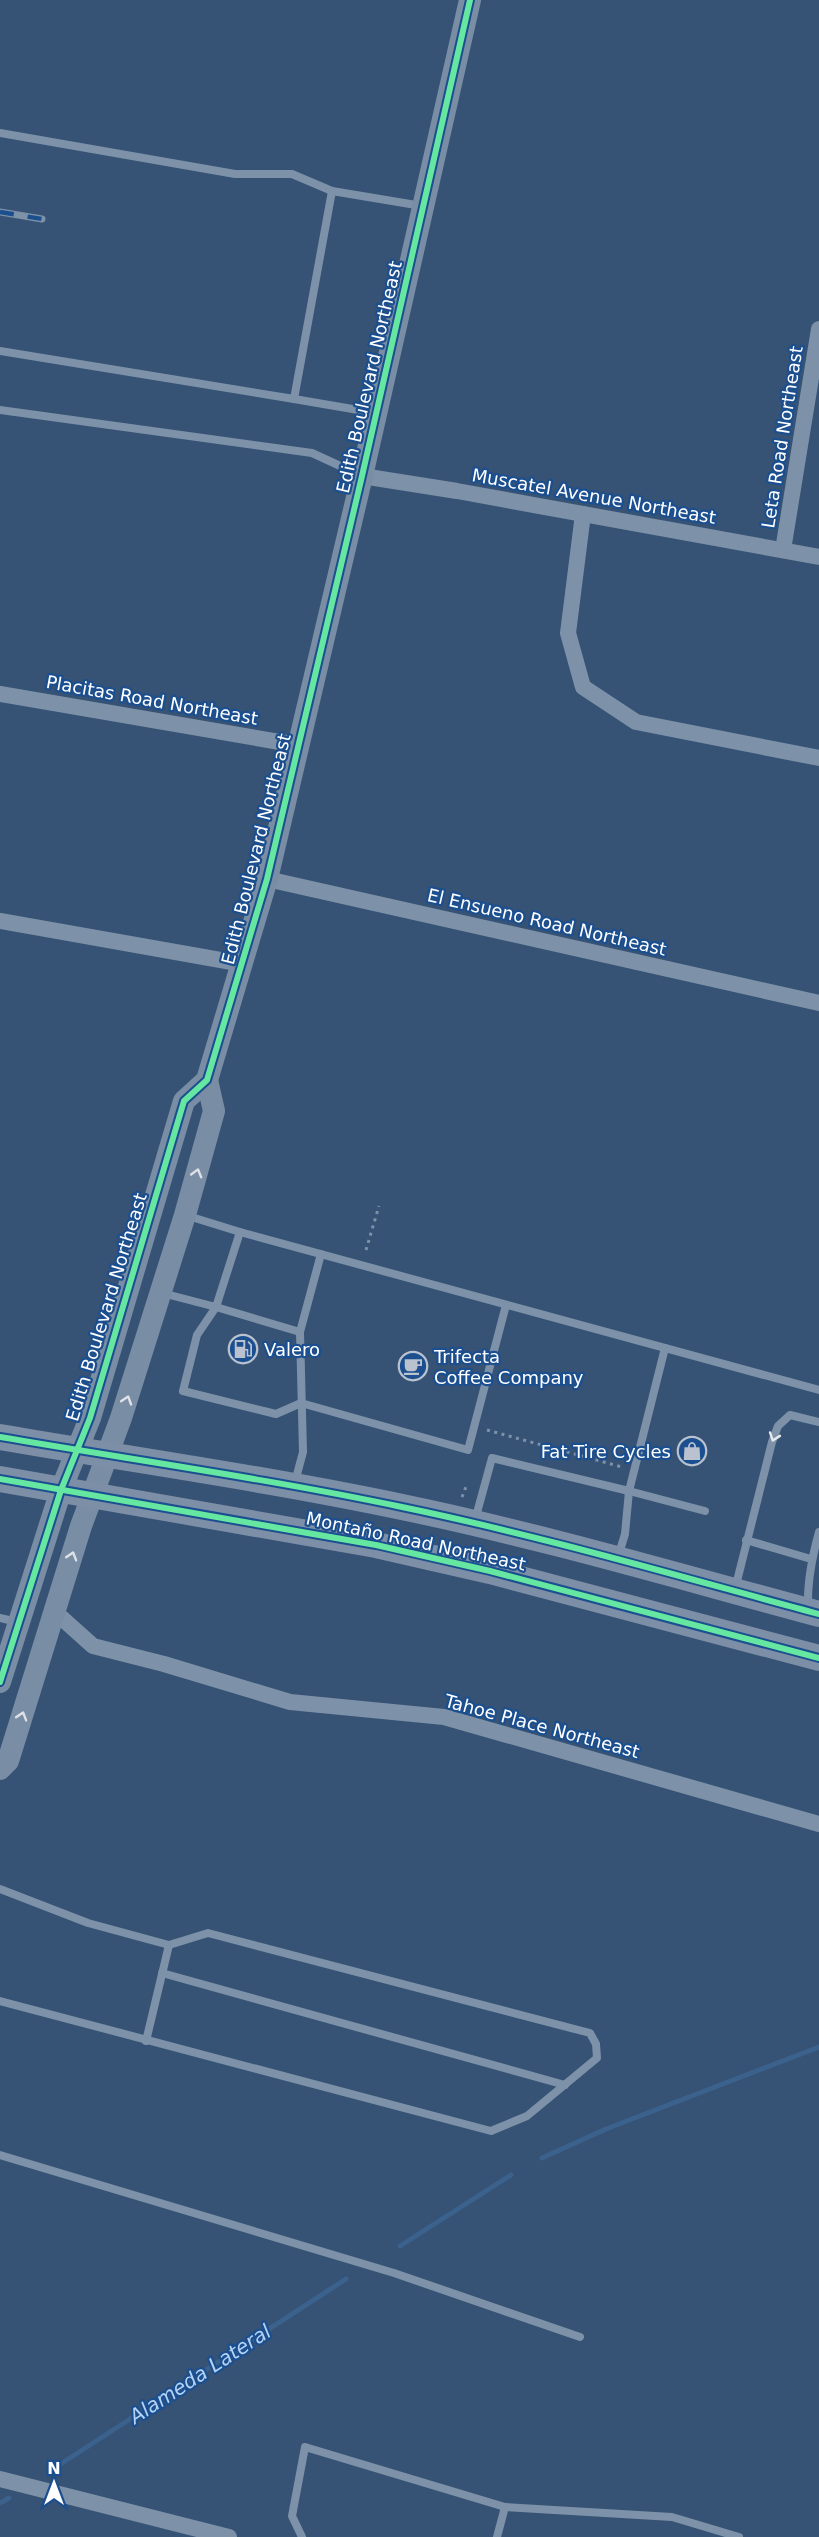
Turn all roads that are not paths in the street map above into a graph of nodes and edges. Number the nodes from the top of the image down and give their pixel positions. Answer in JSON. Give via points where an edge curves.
{"nodes":[{"id":1,"x":470,"y":0,"type":"edge"},
{"id":2,"x":0,"y":133,"type":"edge"},
{"id":3,"x":332,"y":191,"type":"junction"},
{"id":4,"x":423,"y":207,"type":"junction"},
{"id":5,"x":819,"y":329,"type":"edge"},
{"id":6,"x":0,"y":351,"type":"edge"},
{"id":7,"x":294,"y":399,"type":"junction"},
{"id":8,"x":0,"y":410,"type":"edge"},
{"id":9,"x":376,"y":413,"type":"junction"},
{"id":10,"x":362,"y":476,"type":"junction"},
{"id":11,"x":583,"y":514,"type":"junction"},
{"id":12,"x":783,"y":550,"type":"junction"},
{"id":13,"x":819,"y":557,"type":"edge"},
{"id":14,"x":0,"y":694,"type":"edge"},
{"id":15,"x":297,"y":745,"type":"junction"},
{"id":16,"x":819,"y":758,"type":"edge"},
{"id":17,"x":267,"y":879,"type":"junction"},
{"id":18,"x":0,"y":921,"type":"edge"},
{"id":19,"x":243,"y":964,"type":"junction"},
{"id":20,"x":819,"y":1003,"type":"edge"},
{"id":21,"x":207,"y":1080,"type":"junction"},
{"id":22,"x":185,"y":1215,"type":"junction"},
{"id":23,"x":240,"y":1232,"type":"junction"},
{"id":24,"x":321,"y":1254,"type":"junction"},
{"id":25,"x":162,"y":1293,"type":"junction"},
{"id":26,"x":506,"y":1305,"type":"junction"},
{"id":27,"x":216,"y":1307,"type":"junction"},
{"id":28,"x":300,"y":1332,"type":"junction"},
{"id":29,"x":665,"y":1348,"type":"junction"},
{"id":30,"x":819,"y":1390,"type":"edge"},
{"id":31,"x":301,"y":1403,"type":"junction"},
{"id":32,"x":819,"y":1422,"type":"edge"},
{"id":33,"x":0,"y":1437,"type":"edge"},
{"id":34,"x":76,"y":1450,"type":"junction"},
{"id":35,"x":106,"y":1454,"type":"junction"},
{"id":36,"x":0,"y":1479,"type":"edge"},
{"id":37,"x":294,"y":1486,"type":"junction"},
{"id":38,"x":61,"y":1490,"type":"junction"},
{"id":39,"x":629,"y":1491,"type":"junction"},
{"id":40,"x":91,"y":1495,"type":"junction"},
{"id":41,"x":705,"y":1511,"type":"dead end"},
{"id":42,"x":475,"y":1523,"type":"junction"},
{"id":43,"x":819,"y":1532,"type":"edge"},
{"id":44,"x":746,"y":1540,"type":"junction"},
{"id":45,"x":811,"y":1559,"type":"junction"},
{"id":46,"x":617,"y":1560,"type":"junction"},
{"id":47,"x":734,"y":1592,"type":"junction"},
{"id":48,"x":54,"y":1611,"type":"junction"},
{"id":49,"x":814,"y":1613,"type":"edge"},
{"id":50,"x":10,"y":1621,"type":"edge"},
{"id":51,"x":819,"y":1658,"type":"edge"},
{"id":52,"x":0,"y":1680,"type":"edge"},
{"id":53,"x":0,"y":1769,"type":"edge"},
{"id":54,"x":819,"y":1824,"type":"edge"},
{"id":55,"x":0,"y":1889,"type":"edge"},
{"id":56,"x":169,"y":1945,"type":"junction"},
{"id":57,"x":162,"y":1973,"type":"junction"},
{"id":58,"x":0,"y":2001,"type":"edge"},
{"id":59,"x":146,"y":2041,"type":"junction"},
{"id":60,"x":565,"y":2085,"type":"junction"},
{"id":61,"x":0,"y":2155,"type":"edge"},
{"id":62,"x":580,"y":2337,"type":"dead end"},
{"id":63,"x":0,"y":2479,"type":"edge"},
{"id":64,"x":505,"y":2507,"type":"junction"},
{"id":65,"x":229,"y":2537,"type":"edge"},
{"id":66,"x":302,"y":2537,"type":"edge"},
{"id":67,"x":497,"y":2537,"type":"edge"},
{"id":68,"x":739,"y":2537,"type":"edge"}],
"edges":[{"from":1,"to":4,"type":"street","name":"Edith Boulevard Northeast"},
{"from":2,"to":3,"type":"lane","via":[[235,174],[292,174]]},
{"from":3,"to":4,"type":"lane"},
{"from":3,"to":7,"type":"lane"},
{"from":4,"to":9,"type":"street","name":"Edith Boulevard Northeast"},
{"from":5,"to":12,"type":"street","name":"Leta Road Northeast"},
{"from":6,"to":7,"type":"lane"},
{"from":7,"to":9,"type":"lane"},
{"from":8,"to":10,"type":"lane","via":[[312,453]]},
{"from":9,"to":10,"type":"street","name":"Edith Boulevard Northeast"},
{"from":10,"to":11,"type":"street","name":"Muscatel Avenue Northeast"},
{"from":10,"to":15,"type":"street","name":"Edith Boulevard Northeast"},
{"from":11,"to":12,"type":"street","name":"Muscatel Avenue Northeast"},
{"from":11,"to":16,"type":"street","via":[[568,633],[583,687],[636,722]]},
{"from":12,"to":13,"type":"street","name":"Muscatel Avenue Northeast"},
{"from":14,"to":15,"type":"street","name":"Placitas Road Northeast"},
{"from":15,"to":17,"type":"street","name":"Edith Boulevard Northeast"},
{"from":17,"to":19,"type":"street","name":"Edith Boulevard Northeast"},
{"from":17,"to":20,"type":"street","name":"El Ensueno Road Northeast"},
{"from":18,"to":19,"type":"street"},
{"from":19,"to":21,"type":"street","name":"Edith Boulevard Northeast"},
{"from":22,"to":21,"type":"street","name":"Edith Boulevard Northeast","one_way":true,"via":[[214,1112]]},
{"from":21,"to":34,"type":"street","name":"Edith Boulevard Northeast","via":[[184,1101],[90,1418]]},
{"from":22,"to":23,"type":"lane"},
{"from":22,"to":25,"type":"street","name":"Edith Boulevard Northeast"},
{"from":23,"to":24,"type":"lane"},
{"from":23,"to":27,"type":"lane"},
{"from":24,"to":26,"type":"lane"},
{"from":24,"to":28,"type":"lane"},
{"from":25,"to":27,"type":"lane"},
{"from":35,"to":25,"type":"street","name":"Edith Boulevard Northeast","one_way":true,"via":[[122,1418]]},
{"from":26,"to":29,"type":"lane"},
{"from":26,"to":31,"type":"lane","via":[[468,1450]]},
{"from":27,"to":28,"type":"lane"},
{"from":27,"to":31,"type":"lane","via":[[197,1335],[183,1391],[276,1414]]},
{"from":28,"to":31,"type":"lane"},
{"from":29,"to":30,"type":"lane"},
{"from":29,"to":39,"type":"lane"},
{"from":31,"to":37,"type":"lane","via":[[303,1452]]},
{"from":32,"to":44,"type":"lane","one_way":true,"via":[[790,1415],[778,1426]]},
{"from":33,"to":34,"type":"main road","name":"Montaño Road Northeast"},
{"from":34,"to":35,"type":"main road","name":"Montaño Road Northeast"},
{"from":34,"to":38,"type":"street","name":"Edith Boulevard Northeast"},
{"from":35,"to":37,"type":"main road","name":"Montaño Road Northeast"},
{"from":35,"to":40,"type":"street","name":"Edith Boulevard Northeast"},
{"from":36,"to":38,"type":"main road","name":"Montaño Road Northeast"},
{"from":37,"to":42,"type":"main road","name":"Montaño Road Northeast"},
{"from":38,"to":40,"type":"main road","name":"Montaño Road Northeast"},
{"from":38,"to":50,"type":"street","name":"Edith Boulevard Northeast"},
{"from":39,"to":41,"type":"lane"},
{"from":39,"to":42,"type":"lane","via":[[492,1458]]},
{"from":39,"to":46,"type":"lane","via":[[625,1534]]},
{"from":48,"to":40,"type":"street","name":"Edith Boulevard Northeast","one_way":true},
{"from":40,"to":51,"type":"main road","name":"Montaño Road Northeast","via":[[376,1545]]},
{"from":42,"to":46,"type":"main road","name":"Montaño Road Northeast"},
{"from":43,"to":45,"type":"lane"},
{"from":44,"to":45,"type":"lane"},
{"from":44,"to":47,"type":"lane"},
{"from":45,"to":49,"type":"lane","via":[[807,1589]]},
{"from":46,"to":47,"type":"main road","name":"Montaño Road Northeast"},
{"from":47,"to":49,"type":"main road","name":"Montaño Road Northeast"},
{"from":53,"to":48,"type":"street","name":"Edith Boulevard Northeast","one_way":true,"via":[[8,1761]]},
{"from":48,"to":54,"type":"street","name":"Tahoe Place Northeast","via":[[93,1646],[290,1702],[444,1718]]},
{"from":50,"to":52,"type":"street","name":"Edith Boulevard Northeast"},
{"from":55,"to":56,"type":"lane","via":[[88,1923]]},
{"from":56,"to":57,"type":"lane"},
{"from":56,"to":60,"type":"lane","via":[[208,1933],[590,2033],[597,2058]]},
{"from":57,"to":59,"type":"lane"},
{"from":57,"to":60,"type":"lane"},
{"from":58,"to":59,"type":"lane"},
{"from":59,"to":60,"type":"lane","via":[[491,2130],[527,2116]]},
{"from":61,"to":62,"type":"lane","via":[[394,2272]]},
{"from":63,"to":65,"type":"street"},
{"from":64,"to":66,"type":"lane","via":[[305,2447],[292,2516]]},
{"from":64,"to":67,"type":"lane"},
{"from":64,"to":68,"type":"lane","via":[[672,2517]]}]}
